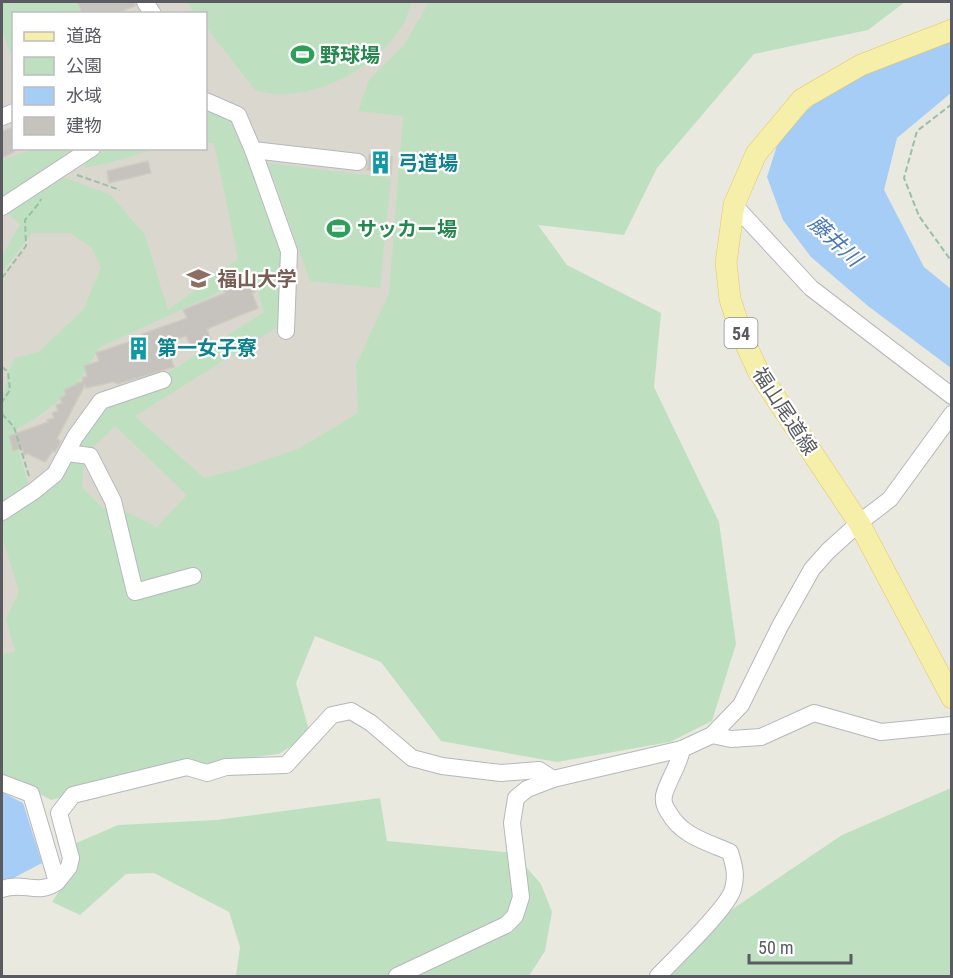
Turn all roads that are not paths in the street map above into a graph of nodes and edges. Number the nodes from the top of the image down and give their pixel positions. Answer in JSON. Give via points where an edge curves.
{"nodes":[{"id":1,"x":951,"y":30,"type":"edge"},
{"id":2,"x":207,"y":101,"type":"edge"},
{"id":3,"x":89,"y":150,"type":"edge"},
{"id":4,"x":253,"y":150,"type":"junction"},
{"id":5,"x":358,"y":162,"type":"dead end"},
{"id":6,"x":734,"y":205,"type":"junction"},
{"id":7,"x":2,"y":207,"type":"edge"},
{"id":8,"x":286,"y":331,"type":"dead end"},
{"id":9,"x":163,"y":380,"type":"dead end"},
{"id":10,"x":951,"y":396,"type":"edge"},
{"id":11,"x":951,"y":414,"type":"edge"},
{"id":12,"x":67,"y":453,"type":"junction"},
{"id":13,"x":2,"y":512,"type":"edge"},
{"id":14,"x":859,"y":524,"type":"junction"},
{"id":15,"x":193,"y":576,"type":"dead end"},
{"id":16,"x":951,"y":698,"type":"edge"},
{"id":17,"x":951,"y":725,"type":"edge"},
{"id":18,"x":712,"y":735,"type":"junction"},
{"id":19,"x":682,"y":749,"type":"junction"},
{"id":20,"x":553,"y":779,"type":"junction"},
{"id":21,"x":2,"y":783,"type":"edge"},
{"id":22,"x":57,"y":882,"type":"junction"},
{"id":23,"x":2,"y":889,"type":"edge"},
{"id":24,"x":397,"y":976,"type":"edge"},
{"id":25,"x":658,"y":976,"type":"edge"}],
"edges":[{"from":1,"to":6,"type":"main road","name":"福山尾道線","number":"54","via":[[861,65],[802,99],[756,154]]},
{"from":2,"to":4,"type":"street","via":[[238,115]]},
{"from":3,"to":7,"type":"street"},
{"from":4,"to":5,"type":"street"},
{"from":4,"to":8,"type":"street","via":[[289,251]]},
{"from":6,"to":10,"type":"street","via":[[811,288]]},
{"from":6,"to":14,"type":"main road","name":"福山尾道線","number":"54","via":[[726,263],[730,299],[742,336],[758,371]]},
{"from":9,"to":12,"type":"street","via":[[101,401]]},
{"from":11,"to":14,"type":"street","via":[[890,499]]},
{"from":12,"to":13,"type":"street","via":[[55,474]]},
{"from":12,"to":15,"type":"street","via":[[90,456],[113,501],[135,592]]},
{"from":14,"to":16,"type":"main road","name":"福山尾道線","number":"54"},
{"from":14,"to":18,"type":"street","via":[[812,569],[741,705]]},
{"from":17,"to":18,"type":"street","via":[[881,732],[814,713],[761,737],[731,739]]},
{"from":18,"to":19,"type":"street"},
{"from":19,"to":20,"type":"street"},
{"from":19,"to":25,"type":"street","via":[[663,803],[685,833],[730,852],[736,873],[733,891],[721,909]]},
{"from":20,"to":22,"type":"street","via":[[539,770],[501,773],[412,758],[351,711],[332,715],[286,765],[226,767],[207,773],[187,767],[73,795],[59,813],[70,858],[69,867]]},
{"from":20,"to":24,"type":"street","via":[[516,798],[512,823],[521,897],[515,916],[506,925]]},
{"from":21,"to":22,"type":"street","via":[[31,794]]},
{"from":22,"to":23,"type":"street","via":[[39,889],[13,885]]}]}
